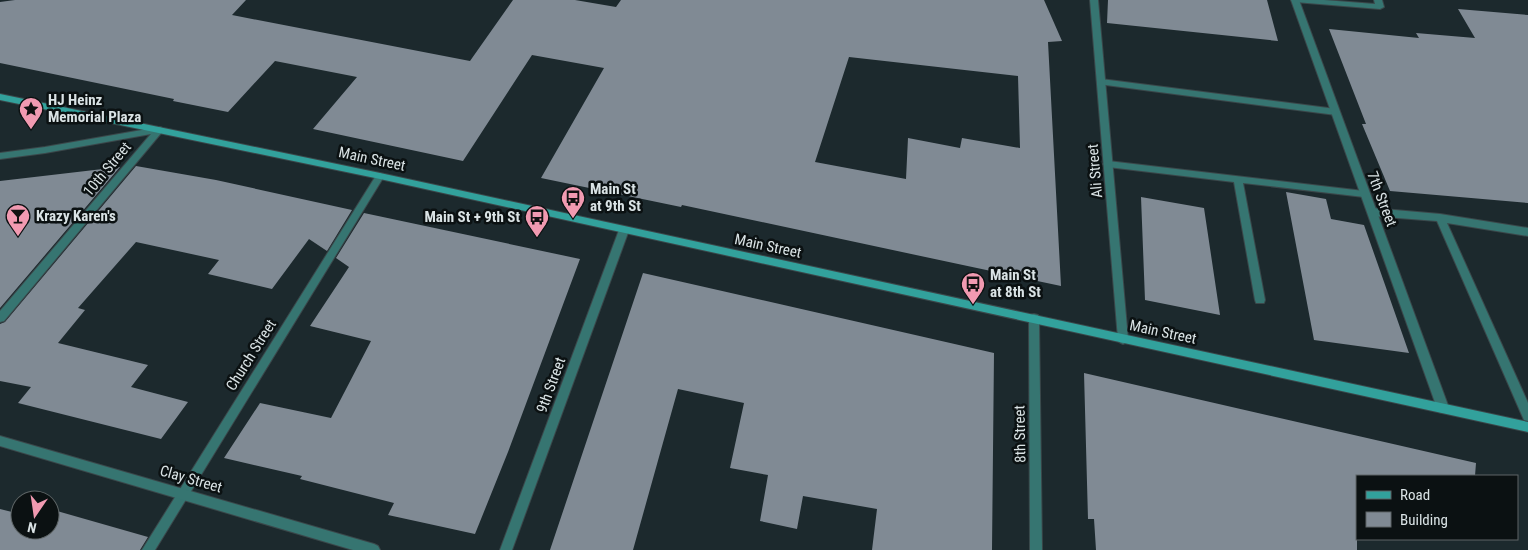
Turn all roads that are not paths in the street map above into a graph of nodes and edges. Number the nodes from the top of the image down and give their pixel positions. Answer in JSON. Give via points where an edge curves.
{"nodes":[{"id":1,"x":1094,"y":0,"type":"edge"},
{"id":2,"x":1295,"y":0,"type":"edge"},
{"id":3,"x":1378,"y":0,"type":"edge"},
{"id":4,"x":1101,"y":82,"type":"junction"},
{"id":5,"x":0,"y":97,"type":"edge"},
{"id":6,"x":1336,"y":112,"type":"junction"},
{"id":7,"x":159,"y":130,"type":"junction"},
{"id":8,"x":0,"y":156,"type":"edge"},
{"id":9,"x":1108,"y":164,"type":"junction"},
{"id":10,"x":380,"y":176,"type":"junction"},
{"id":11,"x":1238,"y":179,"type":"junction"},
{"id":12,"x":1364,"y":194,"type":"junction"},
{"id":13,"x":1372,"y":212,"type":"junction"},
{"id":14,"x":1440,"y":218,"type":"junction"},
{"id":15,"x":624,"y":230,"type":"junction"},
{"id":16,"x":1528,"y":232,"type":"edge"},
{"id":17,"x":1260,"y":300,"type":"dead end"},
{"id":18,"x":0,"y":318,"type":"edge"},
{"id":19,"x":1034,"y":318,"type":"junction"},
{"id":20,"x":1123,"y":339,"type":"junction"},
{"id":21,"x":1443,"y":408,"type":"junction"},
{"id":22,"x":1528,"y":416,"type":"edge"},
{"id":23,"x":1528,"y":427,"type":"edge"},
{"id":24,"x":0,"y":441,"type":"edge"},
{"id":25,"x":183,"y":494,"type":"junction"},
{"id":26,"x":148,"y":550,"type":"edge"},
{"id":27,"x":374,"y":550,"type":"edge"},
{"id":28,"x":506,"y":550,"type":"edge"},
{"id":29,"x":1036,"y":550,"type":"edge"}],
"edges":[{"from":1,"to":4,"type":"street","name":"Ali Street"},
{"from":2,"to":3,"type":"street","via":[[1380,7]]},
{"from":2,"to":6,"type":"street","name":"7th Street"},
{"from":4,"to":6,"type":"street"},
{"from":4,"to":9,"type":"street","name":"Ali Street"},
{"from":5,"to":7,"type":"main road","name":"Main Street"},
{"from":6,"to":12,"type":"street","name":"7th Street"},
{"from":7,"to":8,"type":"street"},
{"from":7,"to":10,"type":"main road","name":"Main Street"},
{"from":7,"to":18,"type":"street","name":"10th Street"},
{"from":9,"to":11,"type":"street"},
{"from":9,"to":20,"type":"street","name":"Ali Street"},
{"from":10,"to":15,"type":"main road","name":"Main Street"},
{"from":10,"to":25,"type":"street","name":"Church Street"},
{"from":11,"to":12,"type":"street"},
{"from":11,"to":17,"type":"street"},
{"from":12,"to":13,"type":"street","name":"7th Street"},
{"from":13,"to":14,"type":"street"},
{"from":13,"to":21,"type":"street","name":"7th Street"},
{"from":14,"to":16,"type":"street"},
{"from":14,"to":22,"type":"street"},
{"from":15,"to":19,"type":"main road","name":"Main Street"},
{"from":15,"to":28,"type":"street","name":"9th Street"},
{"from":19,"to":20,"type":"main road","name":"Main Street"},
{"from":19,"to":29,"type":"street","name":"8th Street"},
{"from":20,"to":21,"type":"main road","name":"Main Street"},
{"from":21,"to":23,"type":"main road","name":"Main Street"},
{"from":24,"to":25,"type":"street","name":"Clay Street"},
{"from":25,"to":26,"type":"street","name":"Church Street"},
{"from":25,"to":27,"type":"street","name":"Clay Street"}]}
